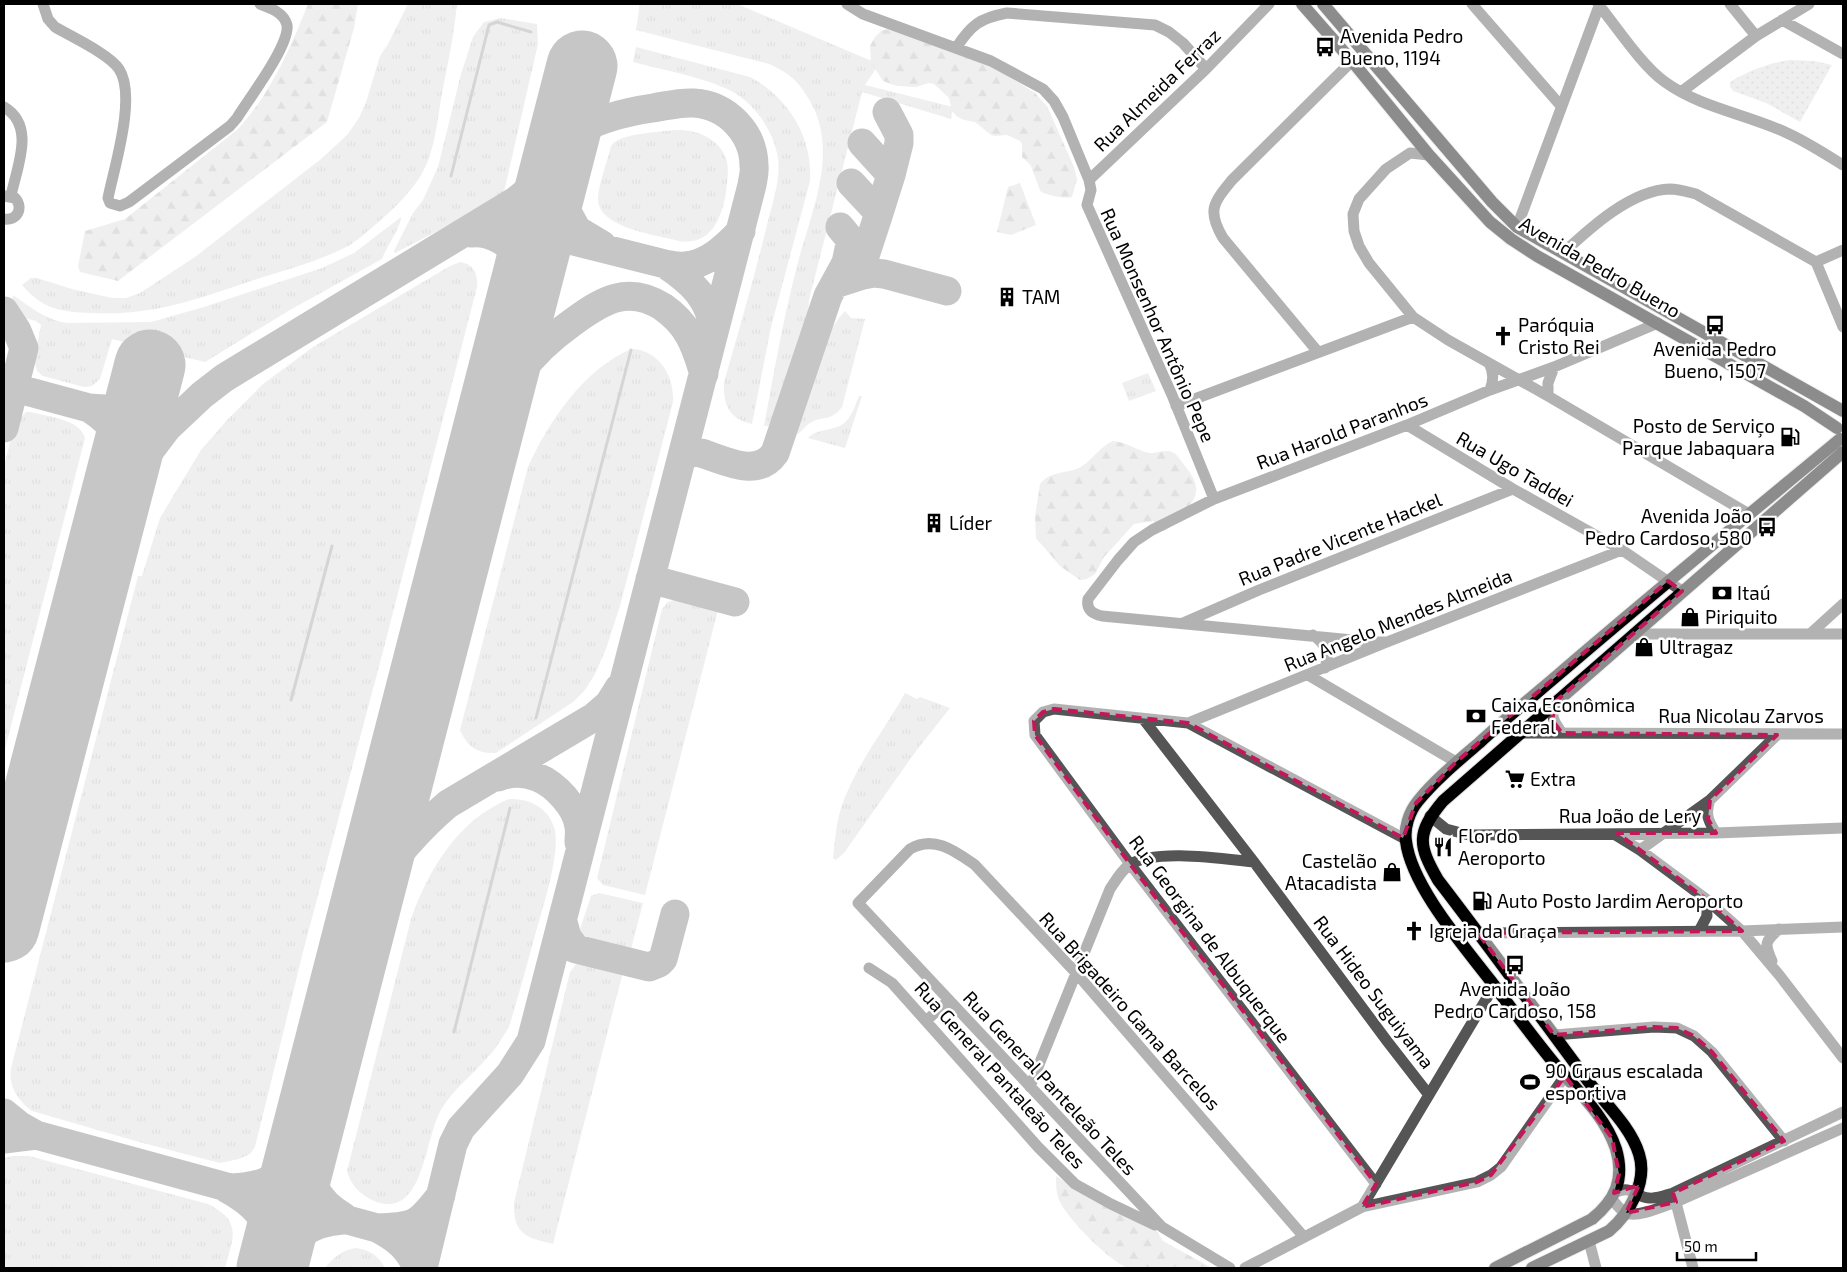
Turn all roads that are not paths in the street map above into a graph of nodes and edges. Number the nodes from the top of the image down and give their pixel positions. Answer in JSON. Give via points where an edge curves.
{"nodes":[{"id":1,"x":43,"y":4,"type":"edge"},
{"id":2,"x":847,"y":4,"type":"edge"},
{"id":3,"x":1269,"y":4,"type":"edge"},
{"id":4,"x":1302,"y":4,"type":"edge"},
{"id":5,"x":1323,"y":4,"type":"edge"},
{"id":6,"x":1472,"y":4,"type":"edge"},
{"id":7,"x":1730,"y":4,"type":"edge"},
{"id":8,"x":1809,"y":4,"type":"edge"},
{"id":9,"x":263,"y":5,"type":"edge"},
{"id":10,"x":1598,"y":5,"type":"edge"},
{"id":11,"x":1782,"y":20,"type":"junction"},
{"id":12,"x":1756,"y":36,"type":"junction"},
{"id":13,"x":956,"y":48,"type":"junction"},
{"id":14,"x":1843,"y":54,"type":"edge"},
{"id":15,"x":1352,"y":60,"type":"junction"},
{"id":16,"x":1206,"y":69,"type":"junction"},
{"id":17,"x":1680,"y":92,"type":"junction"},
{"id":18,"x":4,"y":106,"type":"edge"},
{"id":19,"x":1561,"y":106,"type":"junction"},
{"id":20,"x":1429,"y":155,"type":"junction"},
{"id":21,"x":1843,"y":166,"type":"edge"},
{"id":22,"x":1089,"y":180,"type":"junction"},
{"id":23,"x":7,"y":196,"type":"edge"},
{"id":24,"x":4,"y":219,"type":"edge"},
{"id":25,"x":1517,"y":226,"type":"junction"},
{"id":26,"x":1843,"y":250,"type":"edge"},
{"id":27,"x":1563,"y":253,"type":"junction"},
{"id":28,"x":1816,"y":262,"type":"junction"},
{"id":29,"x":1413,"y":317,"type":"junction"},
{"id":30,"x":1658,"y":323,"type":"junction"},
{"id":31,"x":1843,"y":327,"type":"edge"},
{"id":32,"x":1318,"y":352,"type":"junction"},
{"id":33,"x":1489,"y":363,"type":"junction"},
{"id":34,"x":1554,"y":367,"type":"junction"},
{"id":35,"x":1518,"y":379,"type":"junction"},
{"id":36,"x":1490,"y":390,"type":"junction"},
{"id":37,"x":1548,"y":396,"type":"junction"},
{"id":38,"x":1176,"y":406,"type":"junction"},
{"id":39,"x":1843,"y":412,"type":"edge"},
{"id":40,"x":1407,"y":425,"type":"junction"},
{"id":41,"x":1840,"y":437,"type":"edge"},
{"id":42,"x":1843,"y":452,"type":"edge"},
{"id":43,"x":1513,"y":489,"type":"junction"},
{"id":44,"x":1214,"y":499,"type":"junction"},
{"id":45,"x":1749,"y":514,"type":"junction"},
{"id":46,"x":1622,"y":550,"type":"junction"},
{"id":47,"x":1668,"y":581,"type":"junction"},
{"id":48,"x":1682,"y":591,"type":"junction"},
{"id":49,"x":1843,"y":604,"type":"edge"},
{"id":50,"x":1182,"y":624,"type":"junction"},
{"id":51,"x":1634,"y":634,"type":"junction"},
{"id":52,"x":1810,"y":634,"type":"junction"},
{"id":53,"x":1843,"y":634,"type":"edge"},
{"id":54,"x":1313,"y":635,"type":"junction"},
{"id":55,"x":1343,"y":638,"type":"junction"},
{"id":56,"x":1387,"y":642,"type":"junction"},
{"id":57,"x":1349,"y":658,"type":"junction"},
{"id":58,"x":1325,"y":668,"type":"junction"},
{"id":59,"x":1308,"y":675,"type":"junction"},
{"id":60,"x":1556,"y":701,"type":"junction"},
{"id":61,"x":1144,"y":720,"type":"junction"},
{"id":62,"x":1188,"y":723,"type":"junction"},
{"id":63,"x":1520,"y":733,"type":"junction"},
{"id":64,"x":1562,"y":733,"type":"junction"},
{"id":65,"x":1843,"y":734,"type":"edge"},
{"id":66,"x":1776,"y":735,"type":"junction"},
{"id":67,"x":1456,"y":762,"type":"junction"},
{"id":68,"x":1710,"y":800,"type":"junction"},
{"id":69,"x":1430,"y":816,"type":"junction"},
{"id":70,"x":1843,"y":828,"type":"edge"},
{"id":71,"x":1612,"y":833,"type":"junction"},
{"id":72,"x":1716,"y":833,"type":"junction"},
{"id":73,"x":1661,"y":834,"type":"junction"},
{"id":74,"x":1405,"y":840,"type":"junction"},
{"id":75,"x":910,"y":850,"type":"joint"},
{"id":76,"x":1640,"y":850,"type":"junction"},
{"id":77,"x":1254,"y":862,"type":"junction"},
{"id":78,"x":1130,"y":864,"type":"junction"},
{"id":79,"x":1706,"y":899,"type":"junction"},
{"id":80,"x":1843,"y":927,"type":"edge"},
{"id":81,"x":1779,"y":929,"type":"junction"},
{"id":82,"x":1699,"y":931,"type":"junction"},
{"id":83,"x":1742,"y":932,"type":"junction"},
{"id":84,"x":1478,"y":933,"type":"junction"},
{"id":85,"x":869,"y":968,"type":"dead end"},
{"id":86,"x":1077,"y":974,"type":"junction"},
{"id":87,"x":1780,"y":976,"type":"junction"},
{"id":88,"x":1494,"y":986,"type":"junction"},
{"id":89,"x":949,"y":1000,"type":"junction"},
{"id":90,"x":927,"y":1020,"type":"junction"},
{"id":91,"x":1554,"y":1035,"type":"junction"},
{"id":92,"x":1843,"y":1058,"type":"edge"},
{"id":93,"x":1565,"y":1076,"type":"junction"},
{"id":94,"x":1030,"y":1087,"type":"junction"},
{"id":95,"x":1430,"y":1094,"type":"junction"},
{"id":96,"x":1843,"y":1112,"type":"edge"},
{"id":97,"x":1843,"y":1128,"type":"edge"},
{"id":98,"x":1784,"y":1141,"type":"junction"},
{"id":99,"x":1376,"y":1184,"type":"junction"},
{"id":100,"x":1636,"y":1192,"type":"junction"},
{"id":101,"x":1613,"y":1196,"type":"junction"},
{"id":102,"x":1674,"y":1198,"type":"junction"},
{"id":103,"x":1362,"y":1208,"type":"junction"},
{"id":104,"x":1626,"y":1213,"type":"junction"},
{"id":105,"x":1162,"y":1228,"type":"junction"},
{"id":106,"x":1304,"y":1237,"type":"junction"},
{"id":107,"x":1589,"y":1241,"type":"junction"},
{"id":108,"x":1230,"y":1268,"type":"edge"},
{"id":109,"x":1245,"y":1268,"type":"edge"},
{"id":110,"x":1495,"y":1268,"type":"edge"},
{"id":111,"x":1532,"y":1268,"type":"edge"},
{"id":112,"x":1596,"y":1268,"type":"edge"},
{"id":113,"x":1693,"y":1268,"type":"edge"}],
"edges":[{"from":1,"to":9,"type":"street","via":[[48,19],[55,27],[110,60],[125,81],[125,116],[108,198],[120,206],[237,118],[281,50],[286,33],[284,18]]},
{"from":2,"to":13,"type":"street","name":"Rua Monsenhor Antônio Pepe","via":[[863,14]]},
{"from":3,"to":16,"type":"street","name":"Rua Almeida Ferraz"},
{"from":4,"to":15,"type":"main road","name":"Avenida Pedro Bueno"},
{"from":5,"to":25,"type":"main road","name":"Avenida Pedro Bueno","via":[[1504,216]]},
{"from":6,"to":19,"type":"street"},
{"from":7,"to":12,"type":"street"},
{"from":8,"to":11,"type":"street"},
{"from":10,"to":17,"type":"street","via":[[1646,64]]},
{"from":10,"to":19,"type":"street"},
{"from":11,"to":12,"type":"street"},
{"from":11,"to":14,"type":"street"},
{"from":12,"to":17,"type":"street"},
{"from":13,"to":16,"type":"street","via":[[977,23],[1007,13],[1131,22],[1155,25],[1169,32]]},
{"from":13,"to":22,"type":"street","name":"Rua Monsenhor Antônio Pepe","via":[[990,61],[1043,89],[1064,117]]},
{"from":15,"to":20,"type":"main road","name":"Avenida Pedro Bueno"},
{"from":15,"to":32,"type":"street","via":[[1232,180],[1213,210],[1215,224],[1223,238]]},
{"from":16,"to":22,"type":"street","name":"Rua Almeida Ferraz"},
{"from":17,"to":21,"type":"street","via":[[1787,133]]},
{"from":18,"to":23,"type":"street","via":[[13,113],[23,133]]},
{"from":19,"to":25,"type":"street"},
{"from":20,"to":29,"type":"street","via":[[1410,153],[1386,169],[1359,199],[1353,214],[1354,231],[1362,252]]},
{"from":20,"to":30,"type":"main road","name":"Avenida Pedro Bueno","via":[[1490,222],[1511,239]]},
{"from":22,"to":38,"type":"street","name":"Rua Monsenhor Antônio Pepe","via":[[1091,190],[1087,205]]},
{"from":23,"to":24,"type":"street","via":[[18,201],[19,210],[15,217]]},
{"from":25,"to":27,"type":"main road","name":"Avenida Pedro Bueno"},
{"from":26,"to":28,"type":"street"},
{"from":27,"to":28,"type":"street","via":[[1598,222],[1625,204],[1670,189],[1696,194]]},
{"from":27,"to":39,"type":"main road","name":"Avenida Pedro Bueno"},
{"from":28,"to":31,"type":"street"},
{"from":29,"to":32,"type":"street"},
{"from":29,"to":33,"type":"street"},
{"from":30,"to":34,"type":"street","name":"Rua Harold Paranhos"},
{"from":30,"to":41,"type":"main road","name":"Avenida Pedro Bueno","via":[[1804,406]]},
{"from":32,"to":38,"type":"street"},
{"from":33,"to":35,"type":"street"},
{"from":33,"to":36,"type":"street","via":[[1493,376]]},
{"from":34,"to":35,"type":"street","name":"Rua Harold Paranhos"},
{"from":34,"to":37,"type":"street","via":[[1548,383]]},
{"from":35,"to":36,"type":"street","name":"Rua Harold Paranhos"},
{"from":35,"to":37,"type":"street"},
{"from":36,"to":40,"type":"street","name":"Rua Harold Paranhos"},
{"from":37,"to":45,"type":"street"},
{"from":38,"to":44,"type":"street","name":"Rua Monsenhor Antônio Pepe"},
{"from":39,"to":41,"type":"main road","via":[[1838,422]]},
{"from":40,"to":43,"type":"street","name":"Rua Ugo Taddei"},
{"from":40,"to":44,"type":"street","name":"Rua Harold Paranhos"},
{"from":41,"to":45,"type":"main road"},
{"from":42,"to":48,"type":"main road"},
{"from":43,"to":46,"type":"street","name":"Rua Ugo Taddei"},
{"from":43,"to":50,"type":"street","name":"Rua Padre Vicente Hackel"},
{"from":44,"to":50,"type":"street","name":"Rua Harold Paranhos","via":[[1134,542],[1088,599],[1091,612],[1102,616]]},
{"from":45,"to":47,"type":"main road"},
{"from":46,"to":47,"type":"street","name":"Rua Ugo Taddei"},
{"from":46,"to":56,"type":"street","name":"Rua Angelo Mendes Almeida"},
{"from":47,"to":48,"type":"street","name":"Rua Ugo Taddei"},
{"from":47,"to":67,"type":"main road"},
{"from":48,"to":51,"type":"main road"},
{"from":49,"to":52,"type":"street"},
{"from":50,"to":54,"type":"street"},
{"from":51,"to":52,"type":"street"},
{"from":51,"to":60,"type":"main road"},
{"from":52,"to":53,"type":"street"},
{"from":54,"to":55,"type":"street"},
{"from":54,"to":58,"type":"street","via":[[1328,651]]},
{"from":55,"to":56,"type":"street"},
{"from":55,"to":57,"type":"street","via":[[1349,646]]},
{"from":56,"to":57,"type":"street","name":"Rua Angelo Mendes Almeida"},
{"from":57,"to":58,"type":"street","name":"Rua Angelo Mendes Almeida"},
{"from":58,"to":59,"type":"street","name":"Rua Angelo Mendes Almeida"},
{"from":59,"to":62,"type":"street","name":"Rua Angelo Mendes Almeida"},
{"from":59,"to":67,"type":"street"},
{"from":60,"to":63,"type":"main road"},
{"from":60,"to":64,"type":"street","via":[[1552,720]]},
{"from":61,"to":62,"type":"street"},
{"from":61,"to":77,"type":"street","name":"Rua Hideo Suguiyama"},
{"from":61,"to":78,"type":"street","name":"Rua Georgina de Albuquerque","via":[[1054,709],[1043,712],[1034,721],[1035,735]]},
{"from":62,"to":74,"type":"street"},
{"from":63,"to":64,"type":"street","name":"Rua Nicolau Zarvos"},
{"from":63,"to":69,"type":"main road","via":[[1442,801]]},
{"from":64,"to":66,"type":"street","name":"Rua Nicolau Zarvos"},
{"from":65,"to":66,"type":"street","name":"Rua Nicolau Zarvos"},
{"from":66,"to":68,"type":"street"},
{"from":67,"to":74,"type":"main road","via":[[1416,803],[1406,827]]},
{"from":68,"to":72,"type":"street","name":"Rua João de Lery","via":[[1708,819]]},
{"from":68,"to":73,"type":"street"},
{"from":69,"to":71,"type":"street","name":"Rua João de Lery","via":[[1446,829],[1469,835]]},
{"from":69,"to":84,"type":"main road","via":[[1423,829],[1427,862]]},
{"from":70,"to":72,"type":"street","name":"Rua João de Lery"},
{"from":71,"to":73,"type":"street","name":"Rua João de Lery"},
{"from":71,"to":76,"type":"street"},
{"from":72,"to":73,"type":"street","name":"Rua João de Lery"},
{"from":73,"to":76,"type":"street"},
{"from":74,"to":88,"type":"main road","via":[[1418,879]]},
{"from":75,"to":86,"type":"street","name":"Rua Brigadeiro Gama Barcelos","via":[[927,842],[958,853],[975,866]]},
{"from":75,"to":89,"type":"street","name":"Rua General Panteleão Teles","via":[[858,903]]},
{"from":76,"to":79,"type":"street"},
{"from":77,"to":78,"type":"street","via":[[1166,855]]},
{"from":77,"to":95,"type":"street","name":"Rua Hideo Suguiyama"},
{"from":78,"to":86,"type":"street","via":[[1110,889]]},
{"from":78,"to":99,"type":"street","name":"Rua Georgina de Albuquerque"},
{"from":79,"to":82,"type":"street","via":[[1707,916]]},
{"from":79,"to":83,"type":"street"},
{"from":80,"to":81,"type":"street"},
{"from":81,"to":83,"type":"street"},
{"from":81,"to":87,"type":"street","via":[[1767,941],[1766,948]]},
{"from":82,"to":83,"type":"street"},
{"from":82,"to":84,"type":"street"},
{"from":83,"to":87,"type":"street"},
{"from":84,"to":91,"type":"main road"},
{"from":85,"to":90,"type":"street","name":"Rua General Pantaleão Teles","via":[[892,982]]},
{"from":86,"to":94,"type":"street"},
{"from":86,"to":106,"type":"street","name":"Rua Brigadeiro Gama Barcelos"},
{"from":87,"to":92,"type":"street"},
{"from":88,"to":93,"type":"main road"},
{"from":88,"to":95,"type":"street"},
{"from":89,"to":90,"type":"street"},
{"from":89,"to":94,"type":"street","name":"Rua General Panteleão Teles"},
{"from":90,"to":105,"type":"street","name":"Rua General Pantaleão Teles","via":[[1038,1147],[1075,1184]]},
{"from":91,"to":98,"type":"street","via":[[1654,1027],[1676,1028],[1694,1036],[1712,1052]]},
{"from":91,"to":100,"type":"main road","via":[[1634,1142],[1640,1156],[1641,1172]]},
{"from":93,"to":101,"type":"main road","via":[[1612,1138],[1619,1174]]},
{"from":93,"to":103,"type":"street","via":[[1501,1167],[1491,1175],[1476,1182]]},
{"from":94,"to":105,"type":"street","name":"Rua General Panteleão Teles"},
{"from":95,"to":99,"type":"street"},
{"from":96,"to":98,"type":"street"},
{"from":97,"to":102,"type":"street"},
{"from":98,"to":102,"type":"street"},
{"from":99,"to":103,"type":"street"},
{"from":100,"to":101,"type":"street","via":[[1624,1190]]},
{"from":100,"to":102,"type":"street","via":[[1645,1198]]},
{"from":100,"to":104,"type":"main road"},
{"from":101,"to":104,"type":"street","via":[[1619,1208]]},
{"from":101,"to":110,"type":"main road","via":[[1592,1219]]},
{"from":102,"to":104,"type":"street","via":[[1648,1211]]},
{"from":102,"to":113,"type":"street"},
{"from":103,"to":106,"type":"street"},
{"from":104,"to":107,"type":"main road","via":[[1609,1231]]},
{"from":105,"to":108,"type":"street","name":"Rua General Panteleão Teles"},
{"from":106,"to":109,"type":"street"},
{"from":107,"to":111,"type":"main road"},
{"from":107,"to":112,"type":"street"}]}
